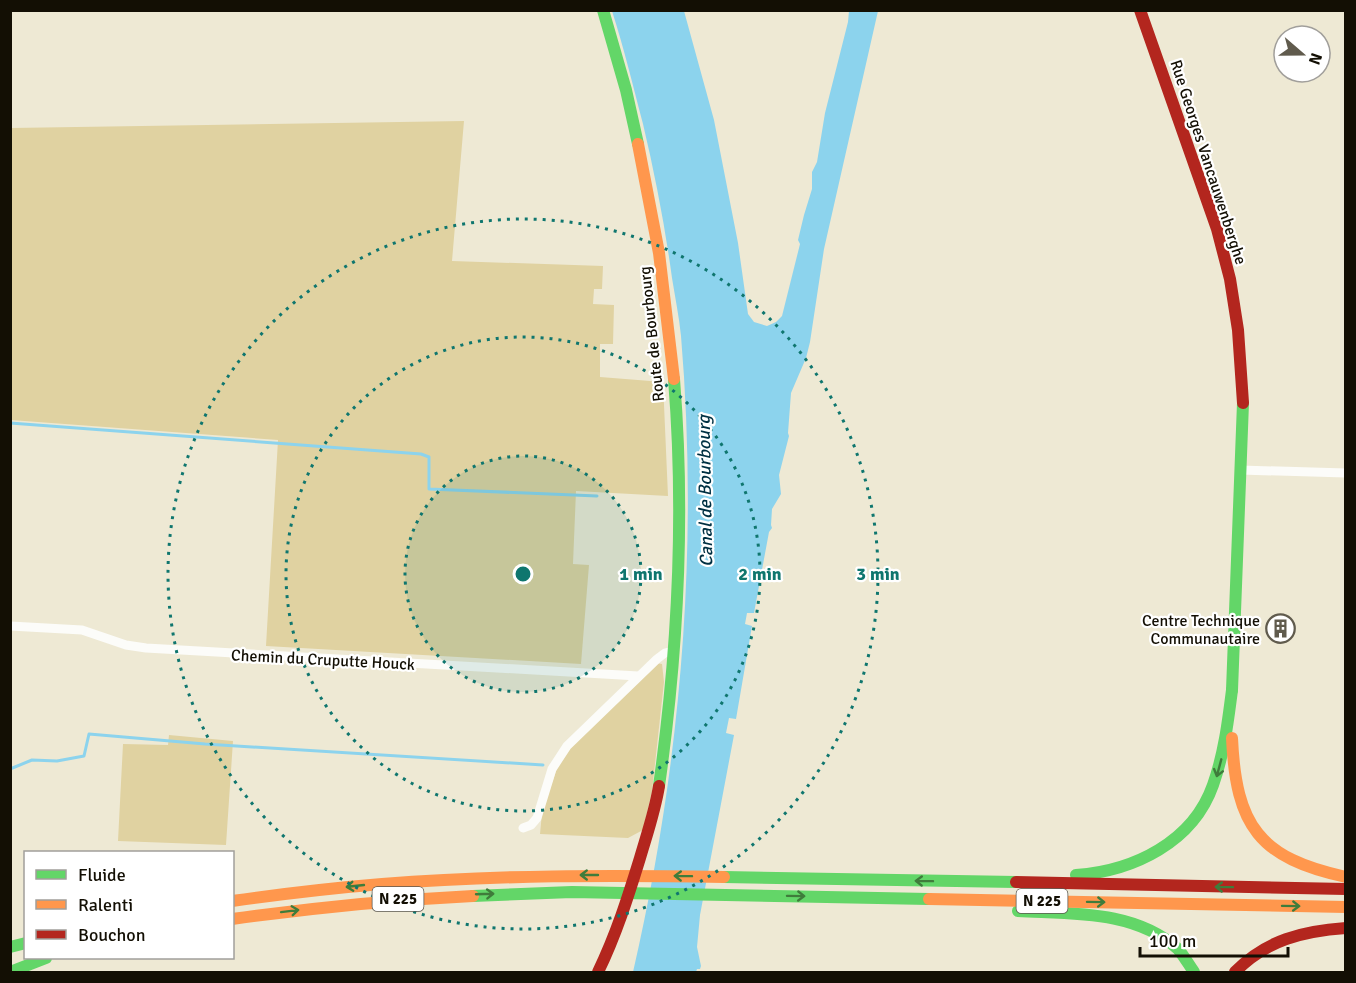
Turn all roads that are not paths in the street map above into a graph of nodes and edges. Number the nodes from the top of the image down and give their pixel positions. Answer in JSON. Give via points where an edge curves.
{"nodes":[{"id":1,"x":603,"y":10,"type":"edge"},
{"id":2,"x":1140,"y":10,"type":"edge"},
{"id":3,"x":1240,"y":470,"type":"junction"},
{"id":4,"x":1346,"y":473,"type":"edge"},
{"id":5,"x":10,"y":626,"type":"edge"},
{"id":6,"x":673,"y":656,"type":"junction"},
{"id":7,"x":639,"y":676,"type":"junction"},
{"id":8,"x":1232,"y":690,"type":"junction"},
{"id":9,"x":523,"y":828,"type":"dead end"},
{"id":10,"x":1346,"y":877,"type":"edge"},
{"id":11,"x":949,"y":881,"type":"junction"},
{"id":12,"x":1346,"y":889,"type":"edge"},
{"id":13,"x":898,"y":898,"type":"junction"},
{"id":14,"x":234,"y":901,"type":"edge"},
{"id":15,"x":1346,"y":907,"type":"edge"},
{"id":16,"x":234,"y":919,"type":"edge"},
{"id":17,"x":1346,"y":928,"type":"edge"},
{"id":18,"x":32,"y":959,"type":"edge"},
{"id":19,"x":41,"y":959,"type":"edge"},
{"id":20,"x":10,"y":965,"type":"edge"},
{"id":21,"x":10,"y":972,"type":"edge"},
{"id":22,"x":598,"y":972,"type":"edge"},
{"id":23,"x":1194,"y":972,"type":"edge"},
{"id":24,"x":1235,"y":972,"type":"edge"}],
"edges":[{"from":1,"to":6,"type":"main road","name":"Route de Bourbourg","via":[[646,177],[669,327],[679,506]]},
{"from":2,"to":3,"type":"main road","name":"Rue Georges Vancauwenberghe","via":[[1228,269],[1241,359]]},
{"from":3,"to":4,"type":"street"},
{"from":3,"to":8,"type":"main road","name":"Rue Georges Vancauwenberghe"},
{"from":5,"to":7,"type":"street","name":"Chemin du Cruputte Houck","via":[[75,629],[146,648]]},
{"from":6,"to":7,"type":"street","via":[[661,656]]},
{"from":6,"to":22,"type":"main road","name":"Route de Bourbourg","via":[[655,807],[621,921]]},
{"from":7,"to":9,"type":"street","via":[[562,753],[549,775],[537,818]]},
{"from":8,"to":10,"type":"main road","via":[[1235,781],[1250,823],[1267,844],[1290,860]]},
{"from":8,"to":11,"type":"main road","one_way":true,"via":[[1225,742],[1212,791],[1194,822],[1173,842],[1130,865],[1098,873]]},
{"from":12,"to":11,"type":"main road","number":"N 225","one_way":true},
{"from":11,"to":14,"type":"main road","number":"N 225","one_way":true,"via":[[618,874],[436,879]]},
{"from":13,"to":15,"type":"main road","number":"N 225","one_way":true},
{"from":16,"to":13,"type":"main road","number":"N 225","one_way":true,"via":[[326,906],[480,894],[614,892]]},
{"from":13,"to":23,"type":"main road","via":[[1130,922],[1171,942]]},
{"from":17,"to":24,"type":"main road","via":[[1316,930],[1282,939],[1256,953]]},
{"from":18,"to":20,"type":"main road"},
{"from":19,"to":21,"type":"main road"}]}
